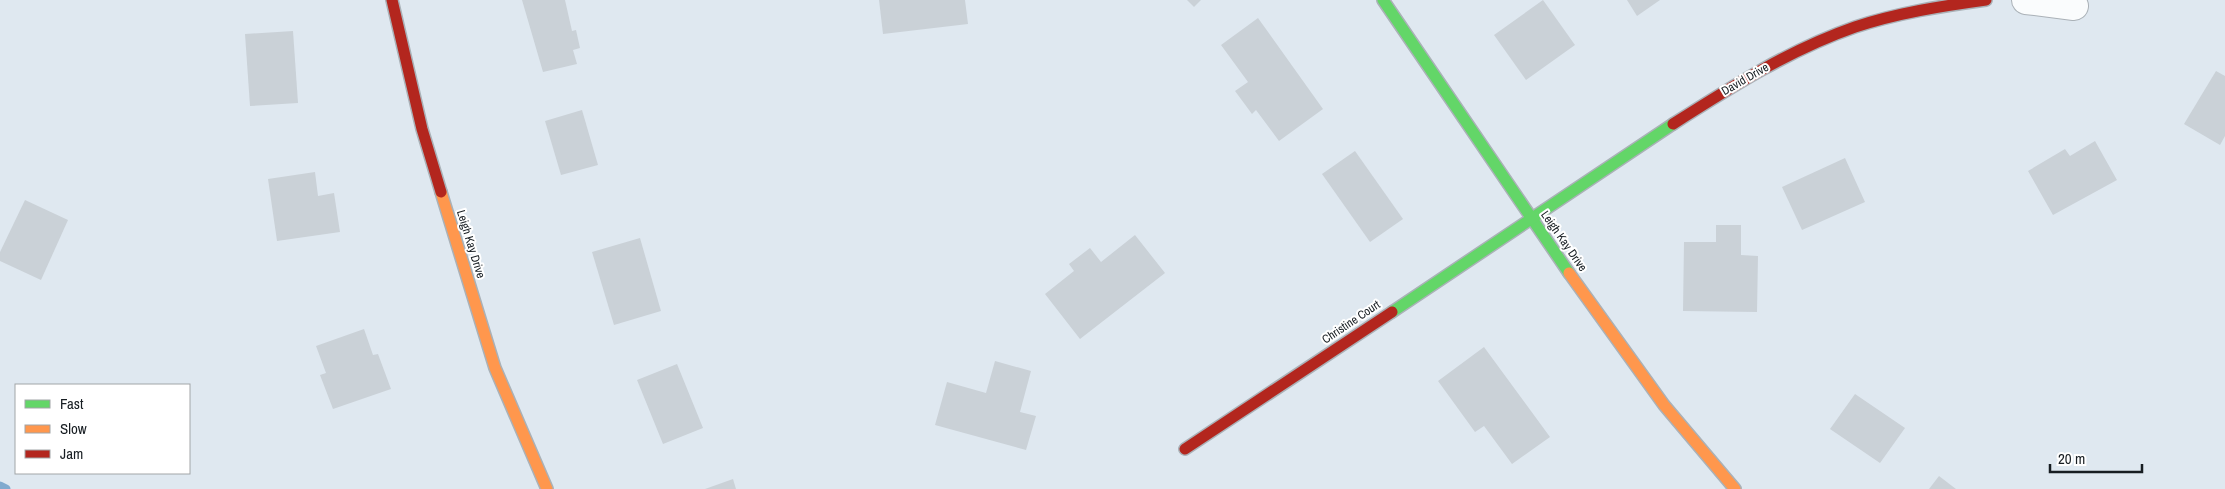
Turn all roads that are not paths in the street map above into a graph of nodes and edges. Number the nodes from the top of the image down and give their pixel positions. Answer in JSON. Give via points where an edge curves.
{"nodes":[{"id":1,"x":392,"y":0,"type":"edge"},
{"id":2,"x":1383,"y":0,"type":"edge"},
{"id":3,"x":1986,"y":0,"type":"edge"},
{"id":4,"x":2026,"y":0,"type":"edge"},
{"id":5,"x":2074,"y":6,"type":"dead end"},
{"id":6,"x":1532,"y":220,"type":"junction"},
{"id":7,"x":1185,"y":450,"type":"dead end"},
{"id":8,"x":547,"y":489,"type":"edge"},
{"id":9,"x":1735,"y":489,"type":"edge"}],
"edges":[{"from":1,"to":8,"type":"street","name":"Leigh Kay Drive","via":[[422,129],[495,368]]},
{"from":2,"to":6,"type":"street","name":"Leigh Kay Drive"},
{"from":3,"to":6,"type":"street","name":"David Drive","via":[[1857,26],[1809,45],[1751,74],[1578,185]]},
{"from":4,"to":5,"type":"street"},
{"from":6,"to":7,"type":"street","name":"Christine Court"},
{"from":6,"to":9,"type":"street","name":"Leigh Kay Drive","via":[[1654,394]]}]}
